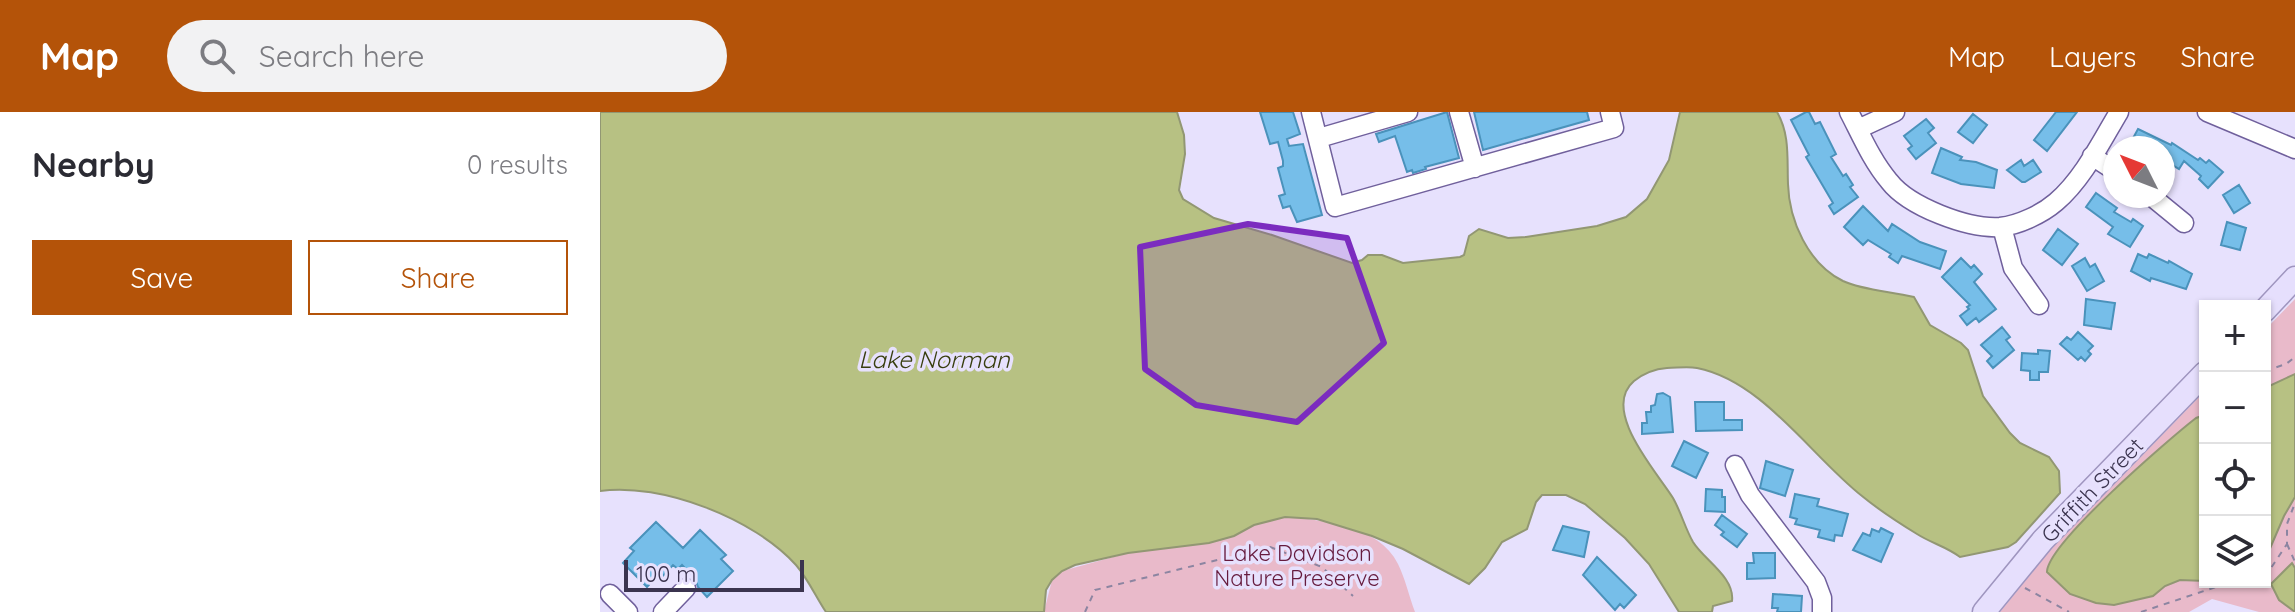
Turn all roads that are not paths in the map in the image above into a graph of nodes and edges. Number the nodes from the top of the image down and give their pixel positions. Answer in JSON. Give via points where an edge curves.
{"nodes":[{"id":1,"x":1311,"y":112,"type":"edge"},
{"id":2,"x":1408,"y":112,"type":"edge"},
{"id":3,"x":1459,"y":112,"type":"edge"},
{"id":4,"x":1895,"y":112,"type":"edge"},
{"id":5,"x":2119,"y":112,"type":"edge"},
{"id":6,"x":2207,"y":112,"type":"edge"},
{"id":7,"x":1384,"y":115,"type":"edge"},
{"id":8,"x":1612,"y":120,"type":"edge"},
{"id":9,"x":1853,"y":120,"type":"edge"},
{"id":10,"x":1319,"y":138,"type":"junction"},
{"id":11,"x":2295,"y":149,"type":"edge"},
{"id":12,"x":2092,"y":156,"type":"junction"},
{"id":13,"x":2103,"y":163,"type":"edge"},
{"id":14,"x":1475,"y":168,"type":"junction"},
{"id":15,"x":2166,"y":208,"type":"edge"},
{"id":16,"x":2184,"y":223,"type":"dead end"},
{"id":17,"x":2002,"y":227,"type":"junction"},
{"id":18,"x":2295,"y":278,"type":"edge"},
{"id":19,"x":2271,"y":304,"type":"edge"},
{"id":20,"x":2039,"y":305,"type":"dead end"},
{"id":21,"x":2199,"y":379,"type":"edge"},
{"id":22,"x":1735,"y":465,"type":"dead end"},
{"id":23,"x":686,"y":588,"type":"dead end"},
{"id":24,"x":610,"y":594,"type":"dead end"},
{"id":25,"x":628,"y":612,"type":"edge"},
{"id":26,"x":663,"y":612,"type":"edge"},
{"id":27,"x":1822,"y":612,"type":"edge"},
{"id":28,"x":1984,"y":612,"type":"edge"}],
"edges":[{"from":1,"to":10,"type":"street"},
{"from":2,"to":7,"type":"street"},
{"from":3,"to":14,"type":"street"},
{"from":4,"to":9,"type":"street"},
{"from":5,"to":12,"type":"street"},
{"from":6,"to":11,"type":"street"},
{"from":7,"to":10,"type":"street"},
{"from":8,"to":14,"type":"street"},
{"from":9,"to":17,"type":"street","via":[[1888,181],[1908,198],[1954,219]]},
{"from":10,"to":14,"type":"street","via":[[1335,207]]},
{"from":12,"to":13,"type":"street"},
{"from":12,"to":17,"type":"street","via":[[2053,205]]},
{"from":15,"to":16,"type":"street"},
{"from":17,"to":20,"type":"street","via":[[2013,268]]},
{"from":18,"to":19,"type":"main road"},
{"from":21,"to":28,"type":"main road","name":"Griffith Street","via":[[2043,540]]},
{"from":22,"to":27,"type":"street","via":[[1750,495],[1816,582]]},
{"from":23,"to":26,"type":"street"},
{"from":24,"to":25,"type":"street"}]}
